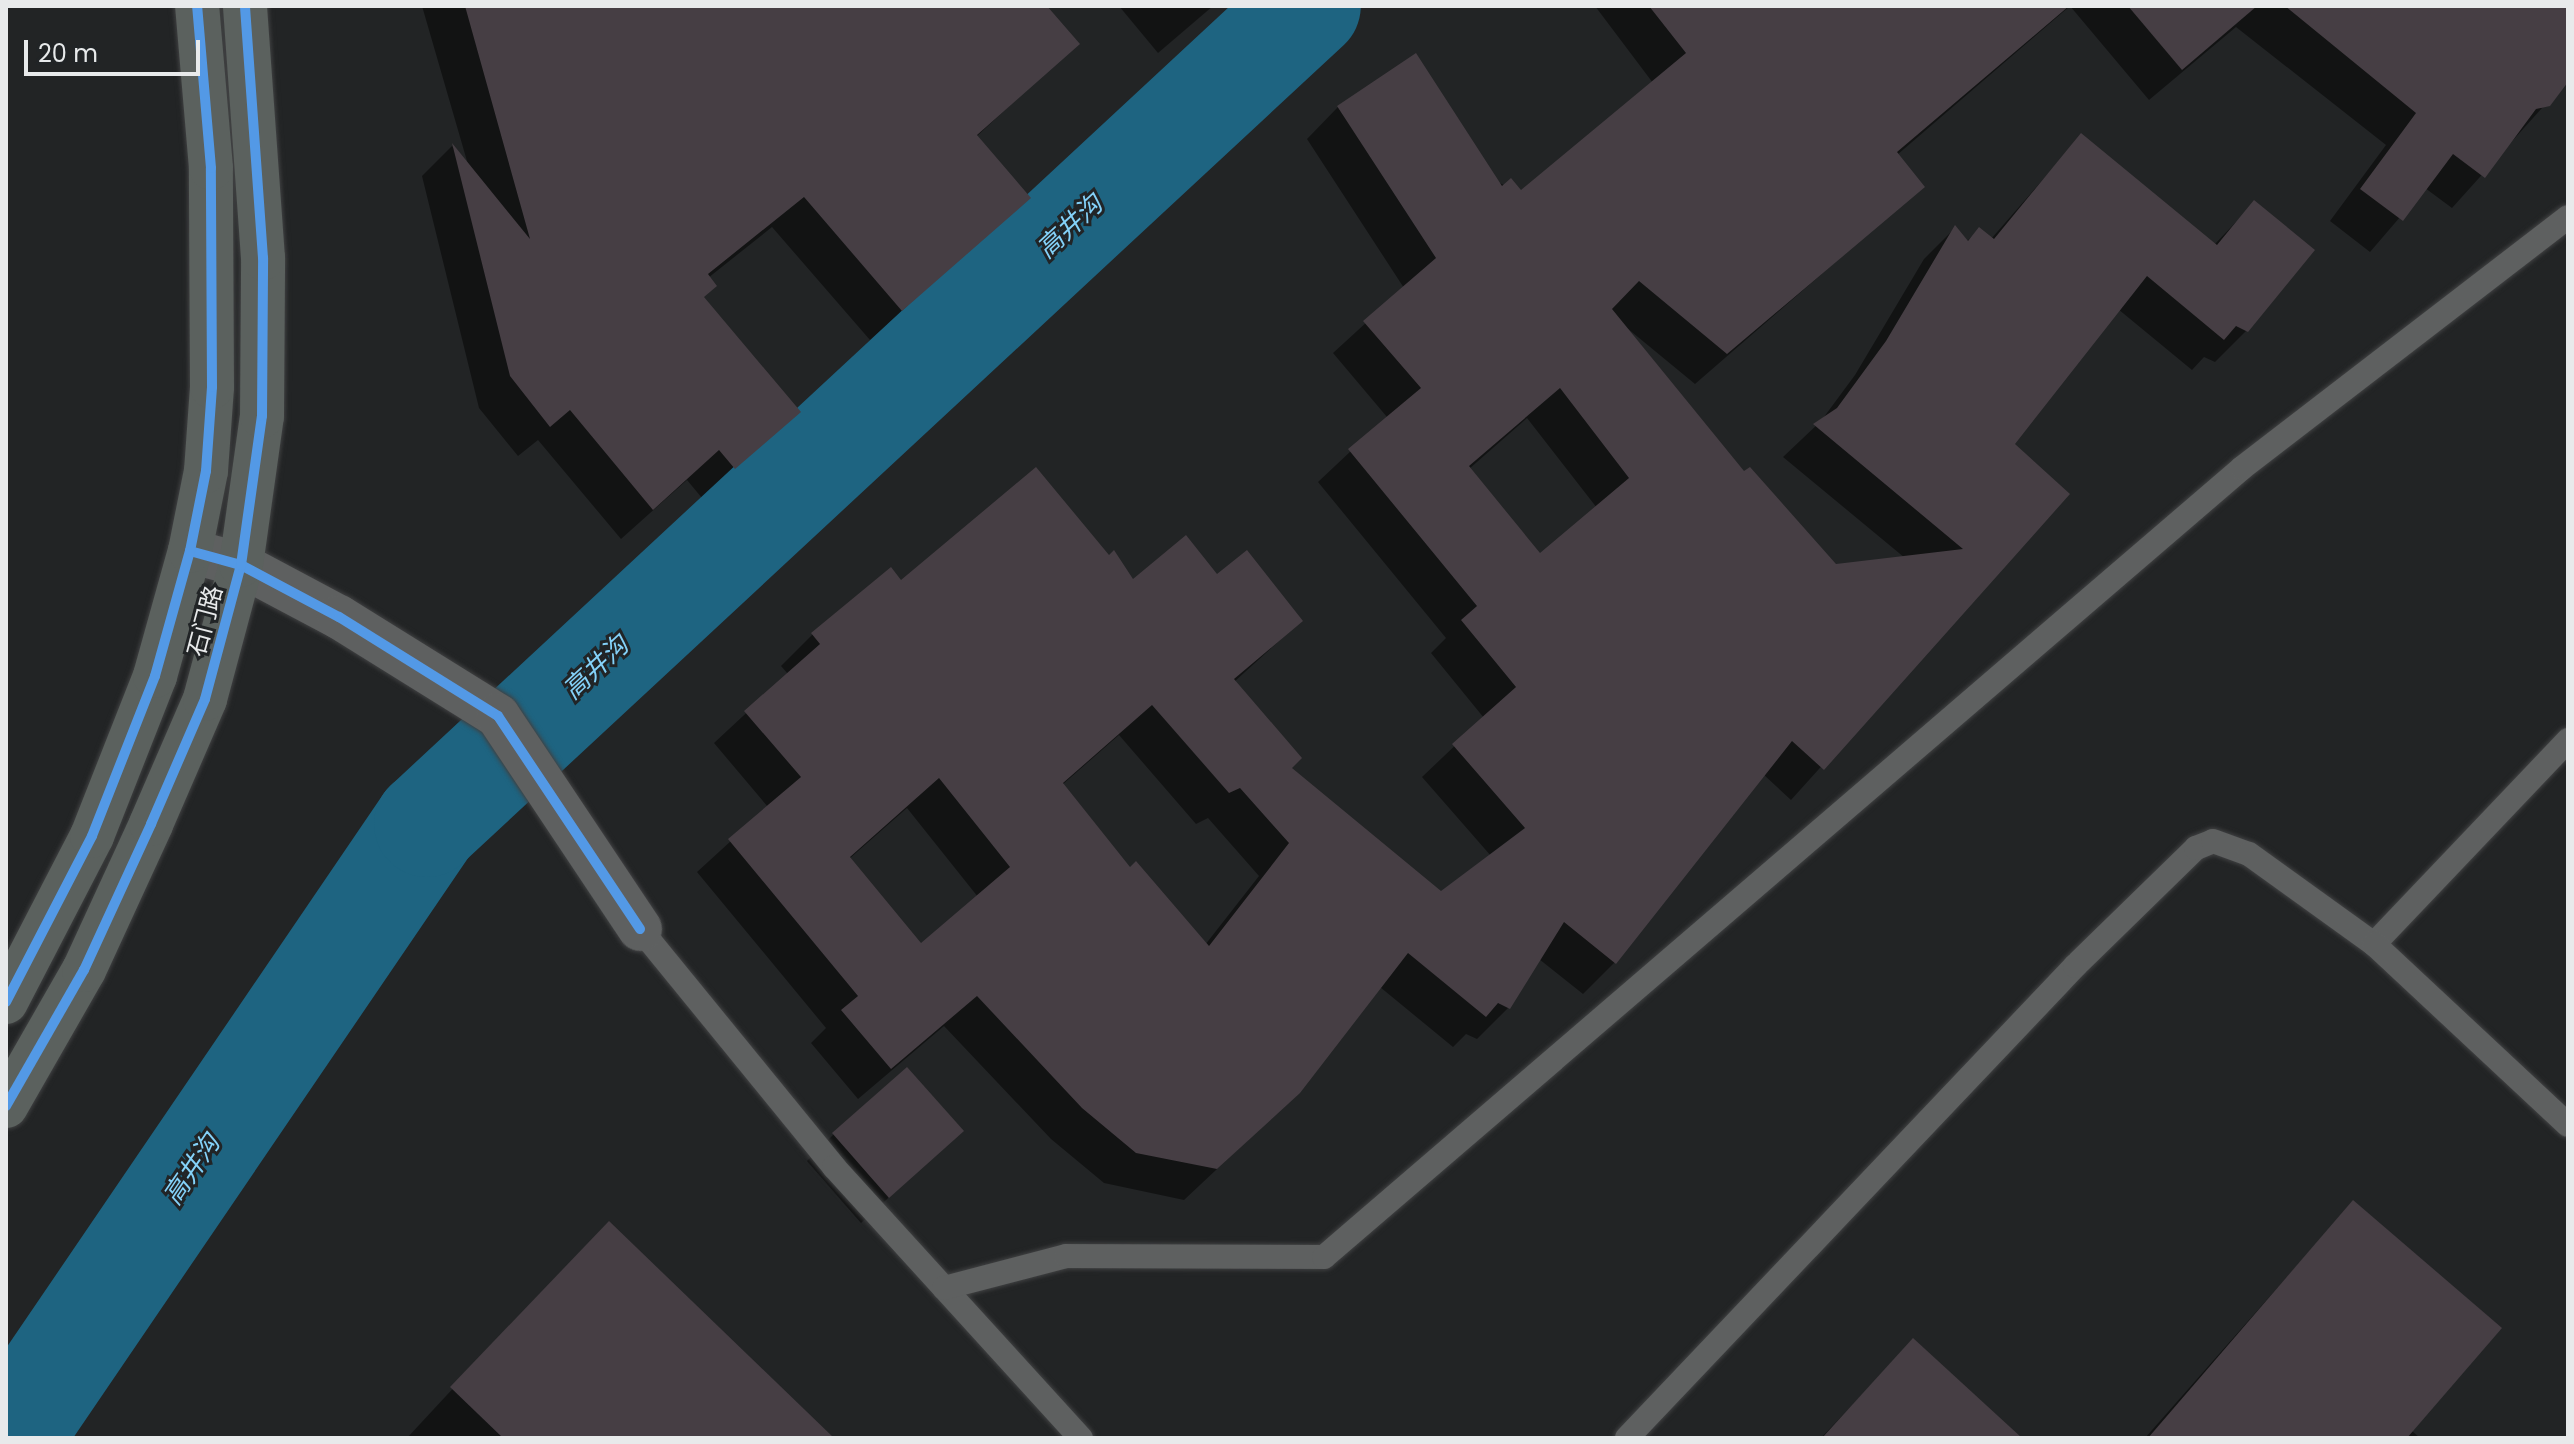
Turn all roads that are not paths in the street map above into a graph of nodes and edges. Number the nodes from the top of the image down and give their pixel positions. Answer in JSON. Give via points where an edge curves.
{"nodes":[{"id":1,"x":197,"y":6,"type":"edge"},
{"id":2,"x":245,"y":6,"type":"edge"},
{"id":3,"x":2568,"y":217,"type":"edge"},
{"id":4,"x":190,"y":551,"type":"junction"},
{"id":5,"x":241,"y":565,"type":"junction"},
{"id":6,"x":2568,"y":740,"type":"edge"},
{"id":7,"x":640,"y":929,"type":"joint"},
{"id":8,"x":2374,"y":944,"type":"junction"},
{"id":9,"x":6,"y":1002,"type":"edge"},
{"id":10,"x":6,"y":1106,"type":"edge"},
{"id":11,"x":2568,"y":1125,"type":"edge"},
{"id":12,"x":944,"y":1288,"type":"junction"},
{"id":13,"x":1081,"y":1438,"type":"edge"},
{"id":14,"x":1627,"y":1438,"type":"edge"}],
"edges":[{"from":1,"to":4,"type":"highway","name":"石门路","via":[[211,168],[212,387],[206,471]]},
{"from":2,"to":5,"type":"highway","name":"石门路","via":[[263,258],[262,416]]},
{"from":3,"to":12,"type":"lane","via":[[2242,468],[1324,1257],[1066,1256]]},
{"from":4,"to":5,"type":"street"},
{"from":4,"to":9,"type":"highway","name":"石门路","via":[[155,676],[92,836]]},
{"from":5,"to":7,"type":"street","via":[[398,651],[498,716]]},
{"from":5,"to":10,"type":"highway","name":"石门路","via":[[205,699],[157,810],[84,970]]},
{"from":6,"to":8,"type":"lane"},
{"from":7,"to":12,"type":"lane","via":[[834,1167]]},
{"from":8,"to":11,"type":"lane"},
{"from":8,"to":14,"type":"lane","via":[[2249,854],[2213,841],[2196,848],[2075,966]]},
{"from":12,"to":13,"type":"lane"}]}
